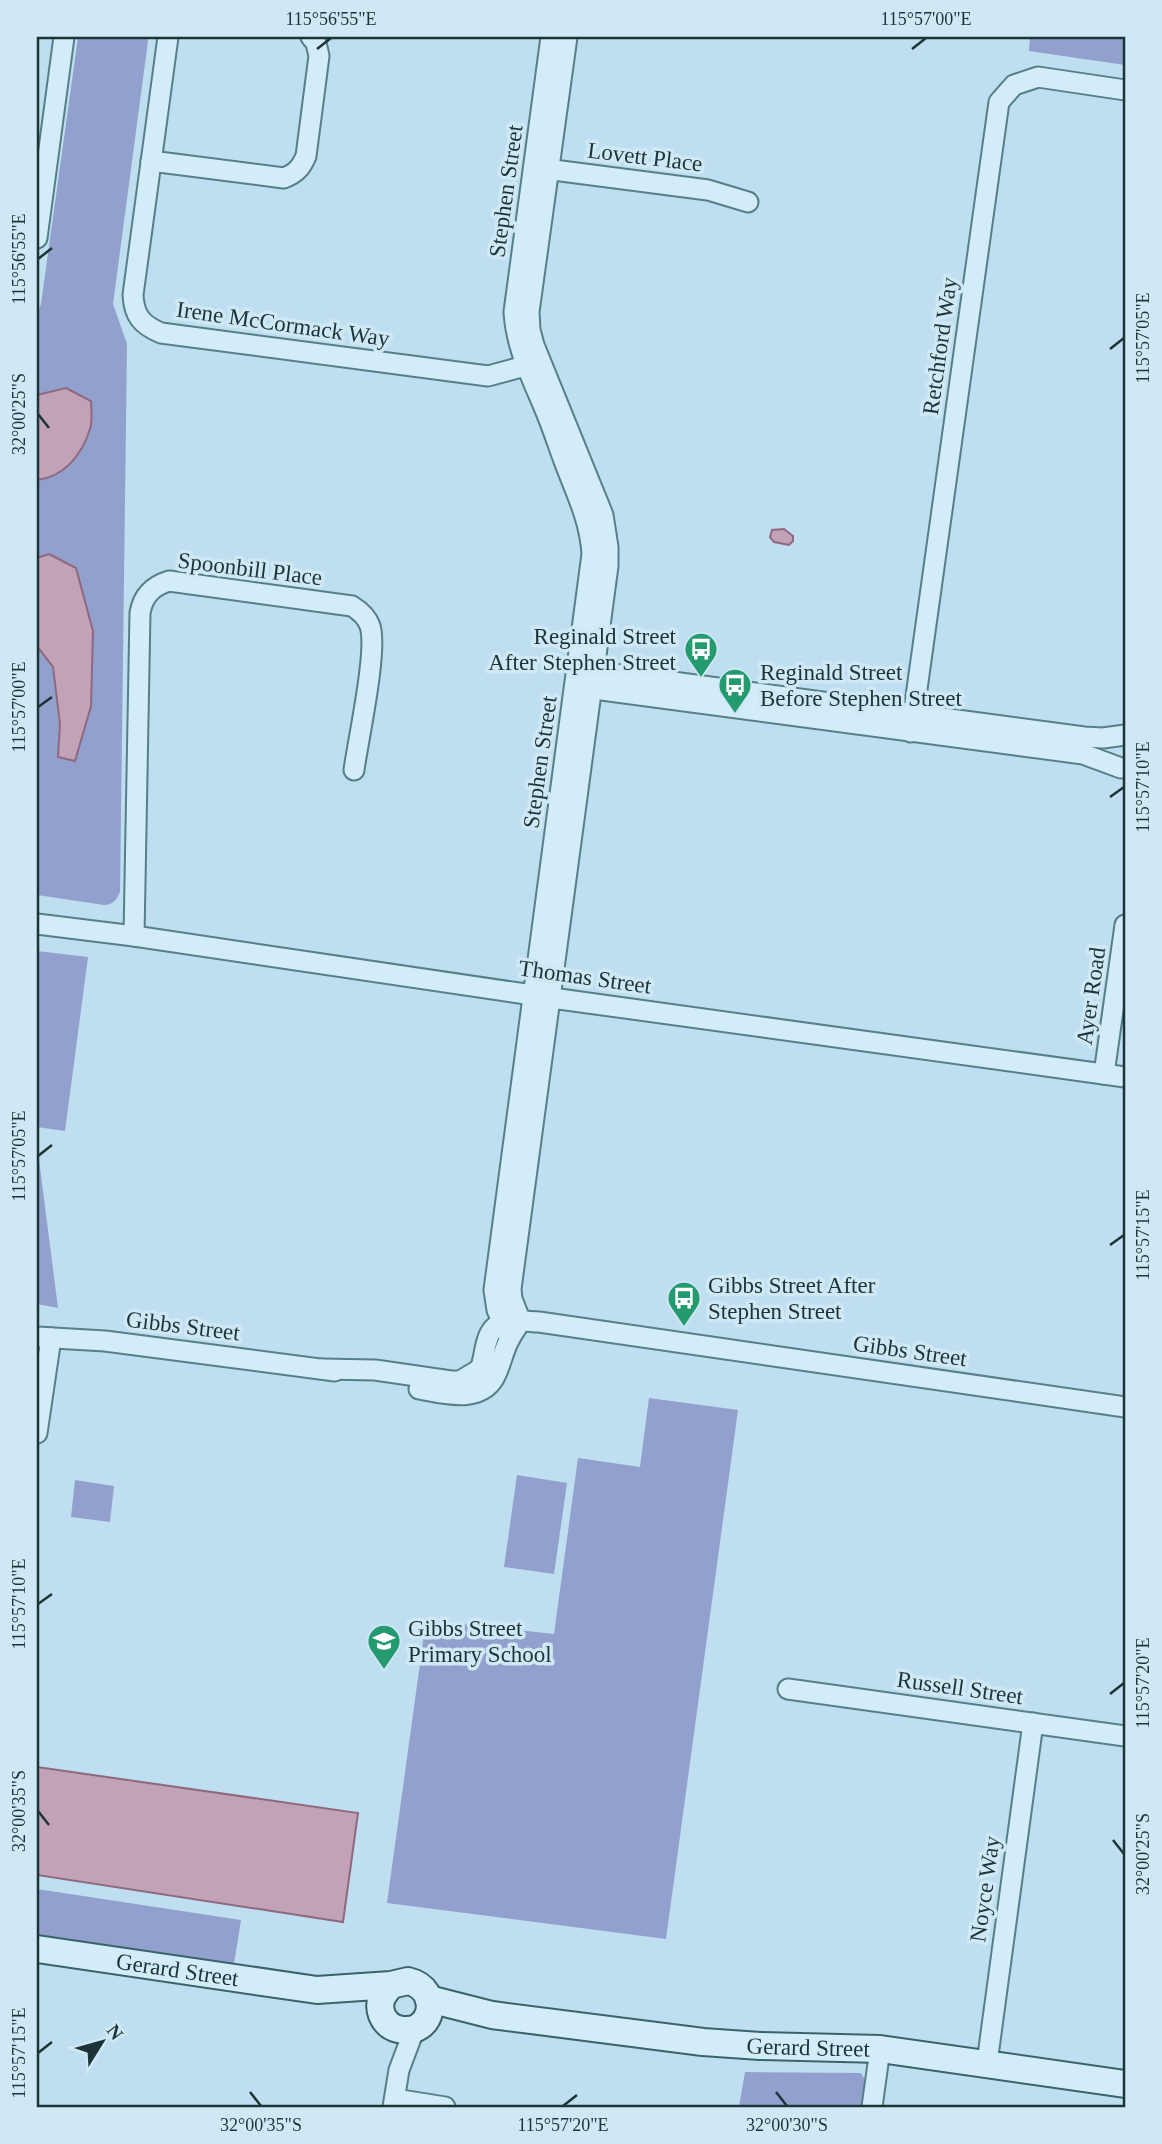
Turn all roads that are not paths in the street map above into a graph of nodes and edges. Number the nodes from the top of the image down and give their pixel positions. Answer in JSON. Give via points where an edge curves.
{"nodes":[{"id":1,"x":64,"y":37,"type":"edge"},
{"id":2,"x":167,"y":37,"type":"edge"},
{"id":3,"x":311,"y":37,"type":"edge"},
{"id":4,"x":551,"y":37,"type":"edge"},
{"id":5,"x":567,"y":37,"type":"edge"},
{"id":6,"x":1125,"y":90,"type":"edge"},
{"id":7,"x":151,"y":161,"type":"junction"},
{"id":8,"x":541,"y":168,"type":"junction"},
{"id":9,"x":748,"y":202,"type":"dead end"},
{"id":10,"x":37,"y":238,"type":"edge"},
{"id":11,"x":533,"y":364,"type":"junction"},
{"id":12,"x":584,"y":679,"type":"junction"},
{"id":13,"x":912,"y":724,"type":"junction"},
{"id":14,"x":1125,"y":735,"type":"edge"},
{"id":15,"x":354,"y":770,"type":"dead end"},
{"id":16,"x":1123,"y":771,"type":"edge"},
{"id":17,"x":37,"y":924,"type":"edge"},
{"id":18,"x":1125,"y":925,"type":"edge"},
{"id":19,"x":134,"y":936,"type":"junction"},
{"id":20,"x":542,"y":996,"type":"junction"},
{"id":21,"x":1104,"y":1074,"type":"junction"},
{"id":22,"x":1125,"y":1077,"type":"edge"},
{"id":23,"x":510,"y":1327,"type":"junction"},
{"id":24,"x":44,"y":1337,"type":"edge"},
{"id":25,"x":1125,"y":1407,"type":"edge"},
{"id":26,"x":37,"y":1433,"type":"edge"},
{"id":27,"x":788,"y":1689,"type":"dead end"},
{"id":28,"x":1033,"y":1723,"type":"junction"},
{"id":29,"x":1125,"y":1736,"type":"edge"},
{"id":30,"x":37,"y":1949,"type":"edge"},
{"id":31,"x":391,"y":1986,"type":"junction"},
{"id":32,"x":317,"y":1990,"type":"junction"},
{"id":33,"x":408,"y":2018,"type":"junction"},
{"id":34,"x":880,"y":2049,"type":"junction"},
{"id":35,"x":987,"y":2063,"type":"junction"},
{"id":36,"x":1125,"y":2084,"type":"edge"},
{"id":37,"x":394,"y":2103,"type":"edge"},
{"id":38,"x":445,"y":2107,"type":"edge"},
{"id":39,"x":872,"y":2107,"type":"edge"}],
"edges":[{"from":1,"to":10,"type":"street"},
{"from":2,"to":7,"type":"street","name":"Irene McCormack Way"},
{"from":3,"to":7,"type":"street","via":[[319,56],[316,81],[306,156],[294,174],[284,177]]},
{"from":4,"to":8,"type":"street","name":"Stephen Street"},
{"from":5,"to":8,"type":"street","name":"Stephen Street"},
{"from":6,"to":13,"type":"street","name":"Retchford Way","via":[[1038,77],[1014,85],[999,102]]},
{"from":7,"to":11,"type":"street","name":"Irene McCormack Way","via":[[133,295],[139,319],[148,327],[196,338],[488,376]]},
{"from":8,"to":9,"type":"street","name":"Lovett Place","via":[[708,190]]},
{"from":8,"to":11,"type":"street","name":"Stephen Street","via":[[529,312]]},
{"from":11,"to":12,"type":"street","name":"Stephen Street","via":[[603,515],[606,531],[608,566]]},
{"from":12,"to":13,"type":"street"},
{"from":12,"to":20,"type":"street","name":"Stephen Street"},
{"from":13,"to":14,"type":"street","via":[[1103,738]]},
{"from":13,"to":16,"type":"street","via":[[1083,754]]},
{"from":14,"to":16,"type":"street","via":[[1118,749]]},
{"from":15,"to":19,"type":"street","name":"Spoonbill Place","via":[[373,647],[370,626],[361,612],[352,606],[169,581],[151,590],[140,613]]},
{"from":17,"to":19,"type":"street","name":"Thomas Street"},
{"from":18,"to":21,"type":"street","name":"Ayer Road"},
{"from":19,"to":20,"type":"street","name":"Thomas Street"},
{"from":20,"to":21,"type":"street","name":"Thomas Street"},
{"from":20,"to":23,"type":"street","name":"Stephen Street","via":[[494,1290],[497,1310]]},
{"from":21,"to":22,"type":"street","name":"Thomas Street"},
{"from":23,"to":24,"type":"street","name":"Gibbs Street","via":[[497,1373],[491,1382],[467,1395],[322,1369]]},
{"from":23,"to":25,"type":"street","name":"Gibbs Street","via":[[539,1322]]},
{"from":24,"to":26,"type":"street"},
{"from":27,"to":28,"type":"street","name":"Russell Street"},
{"from":28,"to":29,"type":"street","name":"Russell Street"},
{"from":28,"to":35,"type":"street","name":"Noyce Way"},
{"from":30,"to":32,"type":"street","name":"Gerard Street"},
{"from":31,"to":32,"type":"street","name":"Gerard Street"},
{"from":31,"to":33,"type":"street","via":[[379,2004]]},
{"from":31,"to":33,"type":"street","name":"Gerard Street","via":[[415,1983],[424,1990]]},
{"from":32,"to":33,"type":"street","name":"Gerard Street"},
{"from":33,"to":34,"type":"street","name":"Gerard Street","via":[[492,2015],[703,2042]]},
{"from":33,"to":37,"type":"street"},
{"from":34,"to":35,"type":"street","name":"Gerard Street"},
{"from":34,"to":39,"type":"street"},
{"from":35,"to":36,"type":"street","name":"Gerard Street"},
{"from":37,"to":38,"type":"street"}]}
